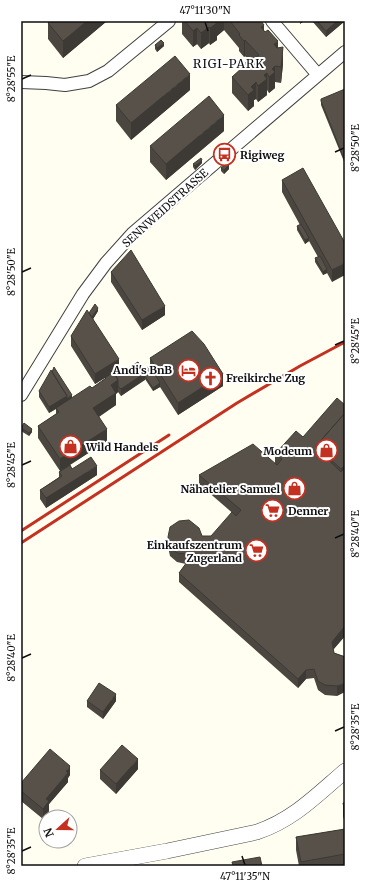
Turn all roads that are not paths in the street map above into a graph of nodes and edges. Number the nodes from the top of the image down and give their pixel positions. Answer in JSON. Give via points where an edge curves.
{"nodes":[{"id":1,"x":169,"y":21,"type":"edge"},
{"id":2,"x":272,"y":21,"type":"edge"},
{"id":3,"x":345,"y":52,"type":"edge"},
{"id":4,"x":318,"y":75,"type":"junction"},
{"id":5,"x":21,"y":82,"type":"edge"},
{"id":6,"x":21,"y":395,"type":"edge"},
{"id":7,"x":345,"y":771,"type":"edge"},
{"id":8,"x":85,"y":866,"type":"edge"}],
"edges":[{"from":1,"to":5,"type":"street","via":[[108,71],[89,82],[65,86]]},
{"from":2,"to":4,"type":"street"},
{"from":3,"to":4,"type":"street","name":"SENNWEIDSTRASSE"},
{"from":4,"to":6,"type":"street","name":"SENNWEIDSTRASSE","via":[[133,233],[83,294]]},
{"from":7,"to":8,"type":"street","via":[[313,799],[271,827],[167,851]]}]}
